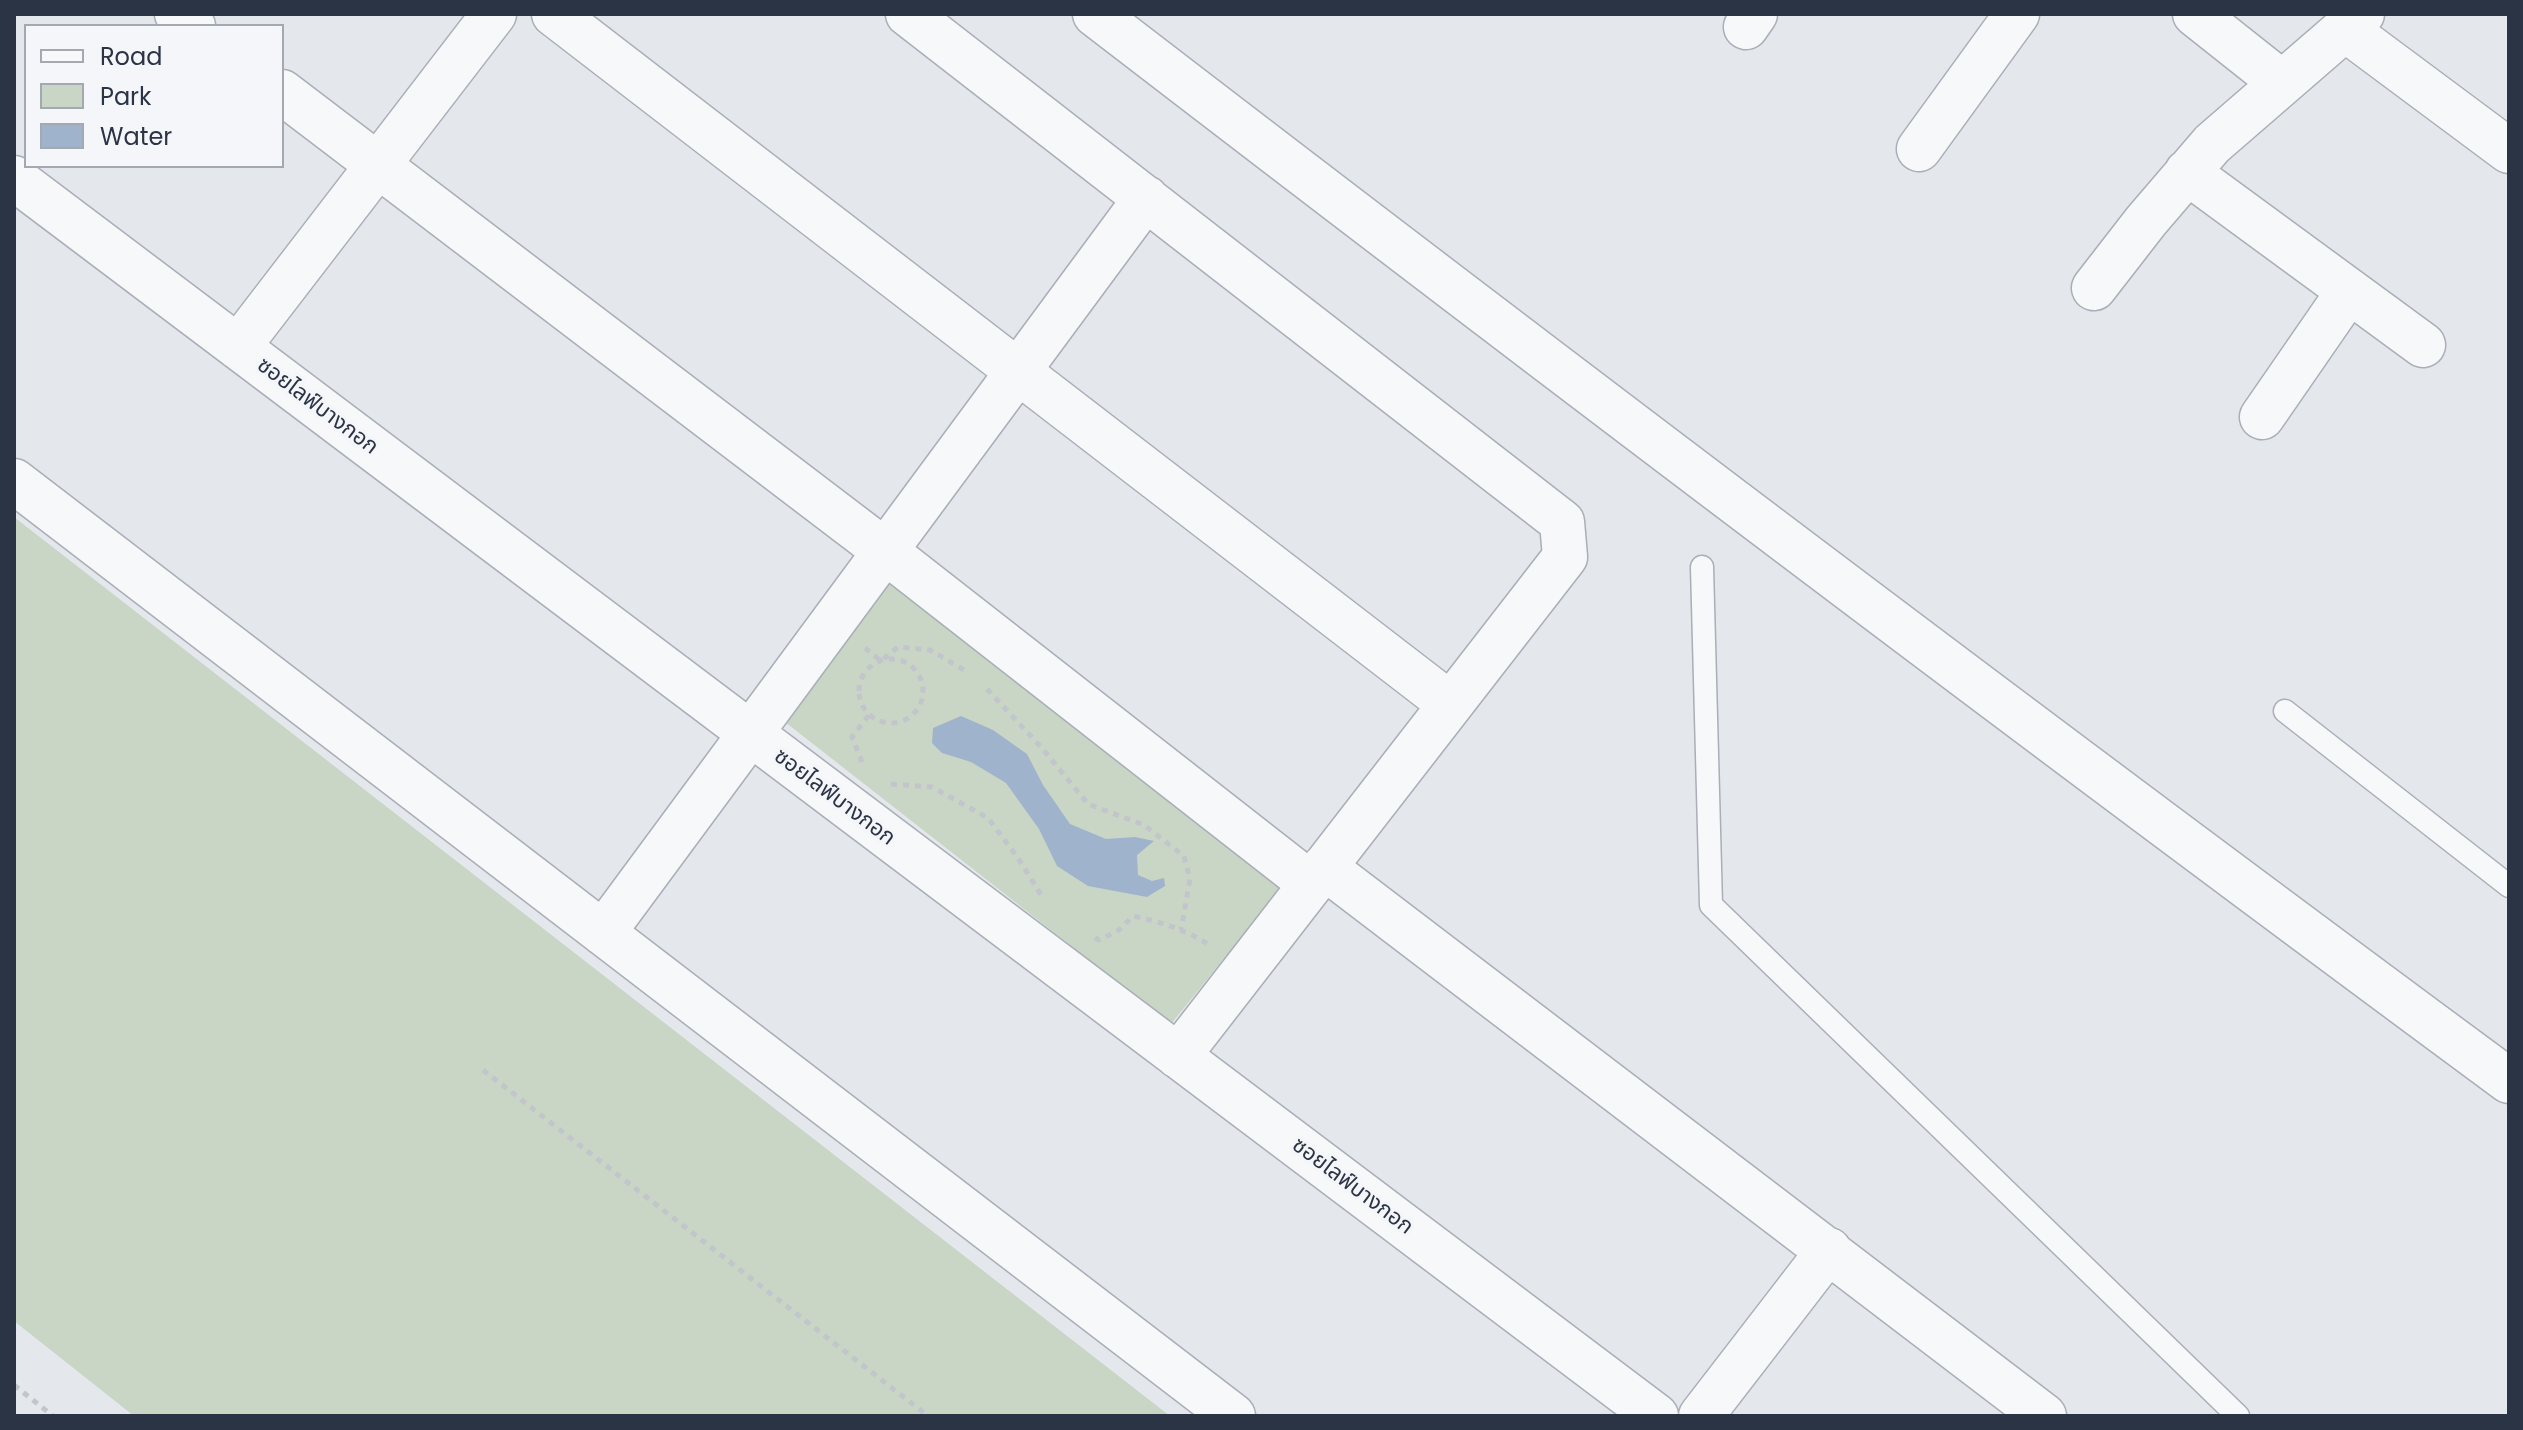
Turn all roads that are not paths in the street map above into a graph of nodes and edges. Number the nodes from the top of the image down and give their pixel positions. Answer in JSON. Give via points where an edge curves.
{"nodes":[{"id":1,"x":494,"y":14,"type":"edge"},
{"id":2,"x":554,"y":14,"type":"edge"},
{"id":3,"x":908,"y":14,"type":"edge"},
{"id":4,"x":1095,"y":14,"type":"edge"},
{"id":5,"x":2017,"y":14,"type":"edge"},
{"id":6,"x":2195,"y":14,"type":"edge"},
{"id":7,"x":2354,"y":21,"type":"edge"},
{"id":8,"x":2282,"y":83,"type":"junction"},
{"id":9,"x":284,"y":94,"type":"edge"},
{"id":10,"x":1919,"y":149,"type":"dead end"},
{"id":11,"x":2509,"y":151,"type":"edge"},
{"id":12,"x":379,"y":165,"type":"junction"},
{"id":13,"x":2187,"y":172,"type":"junction"},
{"id":14,"x":14,"y":178,"type":"edge"},
{"id":15,"x":1146,"y":198,"type":"junction"},
{"id":16,"x":2094,"y":288,"type":"dead end"},
{"id":17,"x":2349,"y":291,"type":"junction"},
{"id":18,"x":2423,"y":345,"type":"dead end"},
{"id":19,"x":238,"y":347,"type":"junction"},
{"id":20,"x":1018,"y":371,"type":"junction"},
{"id":21,"x":2262,"y":417,"type":"dead end"},
{"id":22,"x":14,"y":481,"type":"edge"},
{"id":23,"x":885,"y":551,"type":"junction"},
{"id":24,"x":1702,"y":567,"type":"dead end"},
{"id":25,"x":1450,"y":704,"type":"junction"},
{"id":26,"x":2285,"y":711,"type":"dead end"},
{"id":27,"x":750,"y":734,"type":"junction"},
{"id":28,"x":1317,"y":876,"type":"junction"},
{"id":29,"x":2509,"y":886,"type":"edge"},
{"id":30,"x":603,"y":933,"type":"junction"},
{"id":31,"x":1178,"y":1056,"type":"junction"},
{"id":32,"x":2509,"y":1081,"type":"edge"},
{"id":33,"x":1829,"y":1250,"type":"junction"},
{"id":34,"x":1233,"y":1416,"type":"edge"},
{"id":35,"x":1656,"y":1416,"type":"edge"},
{"id":36,"x":1701,"y":1416,"type":"edge"},
{"id":37,"x":2044,"y":1416,"type":"edge"},
{"id":38,"x":2238,"y":1416,"type":"edge"}],
"edges":[{"from":1,"to":12,"type":"street"},
{"from":2,"to":20,"type":"street"},
{"from":3,"to":15,"type":"street"},
{"from":4,"to":32,"type":"street"},
{"from":5,"to":10,"type":"street"},
{"from":6,"to":8,"type":"street"},
{"from":7,"to":8,"type":"street"},
{"from":7,"to":11,"type":"street"},
{"from":8,"to":13,"type":"street"},
{"from":9,"to":12,"type":"street"},
{"from":12,"to":19,"type":"street"},
{"from":12,"to":23,"type":"street"},
{"from":13,"to":16,"type":"street"},
{"from":13,"to":17,"type":"street"},
{"from":14,"to":19,"type":"street","name":"ซอยไลฟ์บางกอก"},
{"from":15,"to":20,"type":"street"},
{"from":15,"to":25,"type":"street","via":[[1562,522],[1565,557]]},
{"from":17,"to":18,"type":"street"},
{"from":17,"to":21,"type":"street"},
{"from":19,"to":27,"type":"street","name":"ซอยไลฟ์บางกอก"},
{"from":20,"to":23,"type":"street"},
{"from":20,"to":25,"type":"street"},
{"from":22,"to":30,"type":"street"},
{"from":23,"to":27,"type":"street"},
{"from":23,"to":28,"type":"street"},
{"from":24,"to":38,"type":"lane","via":[[1711,905]]},
{"from":25,"to":28,"type":"street"},
{"from":26,"to":29,"type":"lane"},
{"from":27,"to":30,"type":"street"},
{"from":27,"to":31,"type":"street","name":"ซอยไลฟ์บางกอก"},
{"from":28,"to":31,"type":"street"},
{"from":28,"to":33,"type":"street"},
{"from":30,"to":34,"type":"street"},
{"from":31,"to":35,"type":"street","name":"ซอยไลฟ์บางกอก"},
{"from":33,"to":36,"type":"street"},
{"from":33,"to":37,"type":"street"}]}
